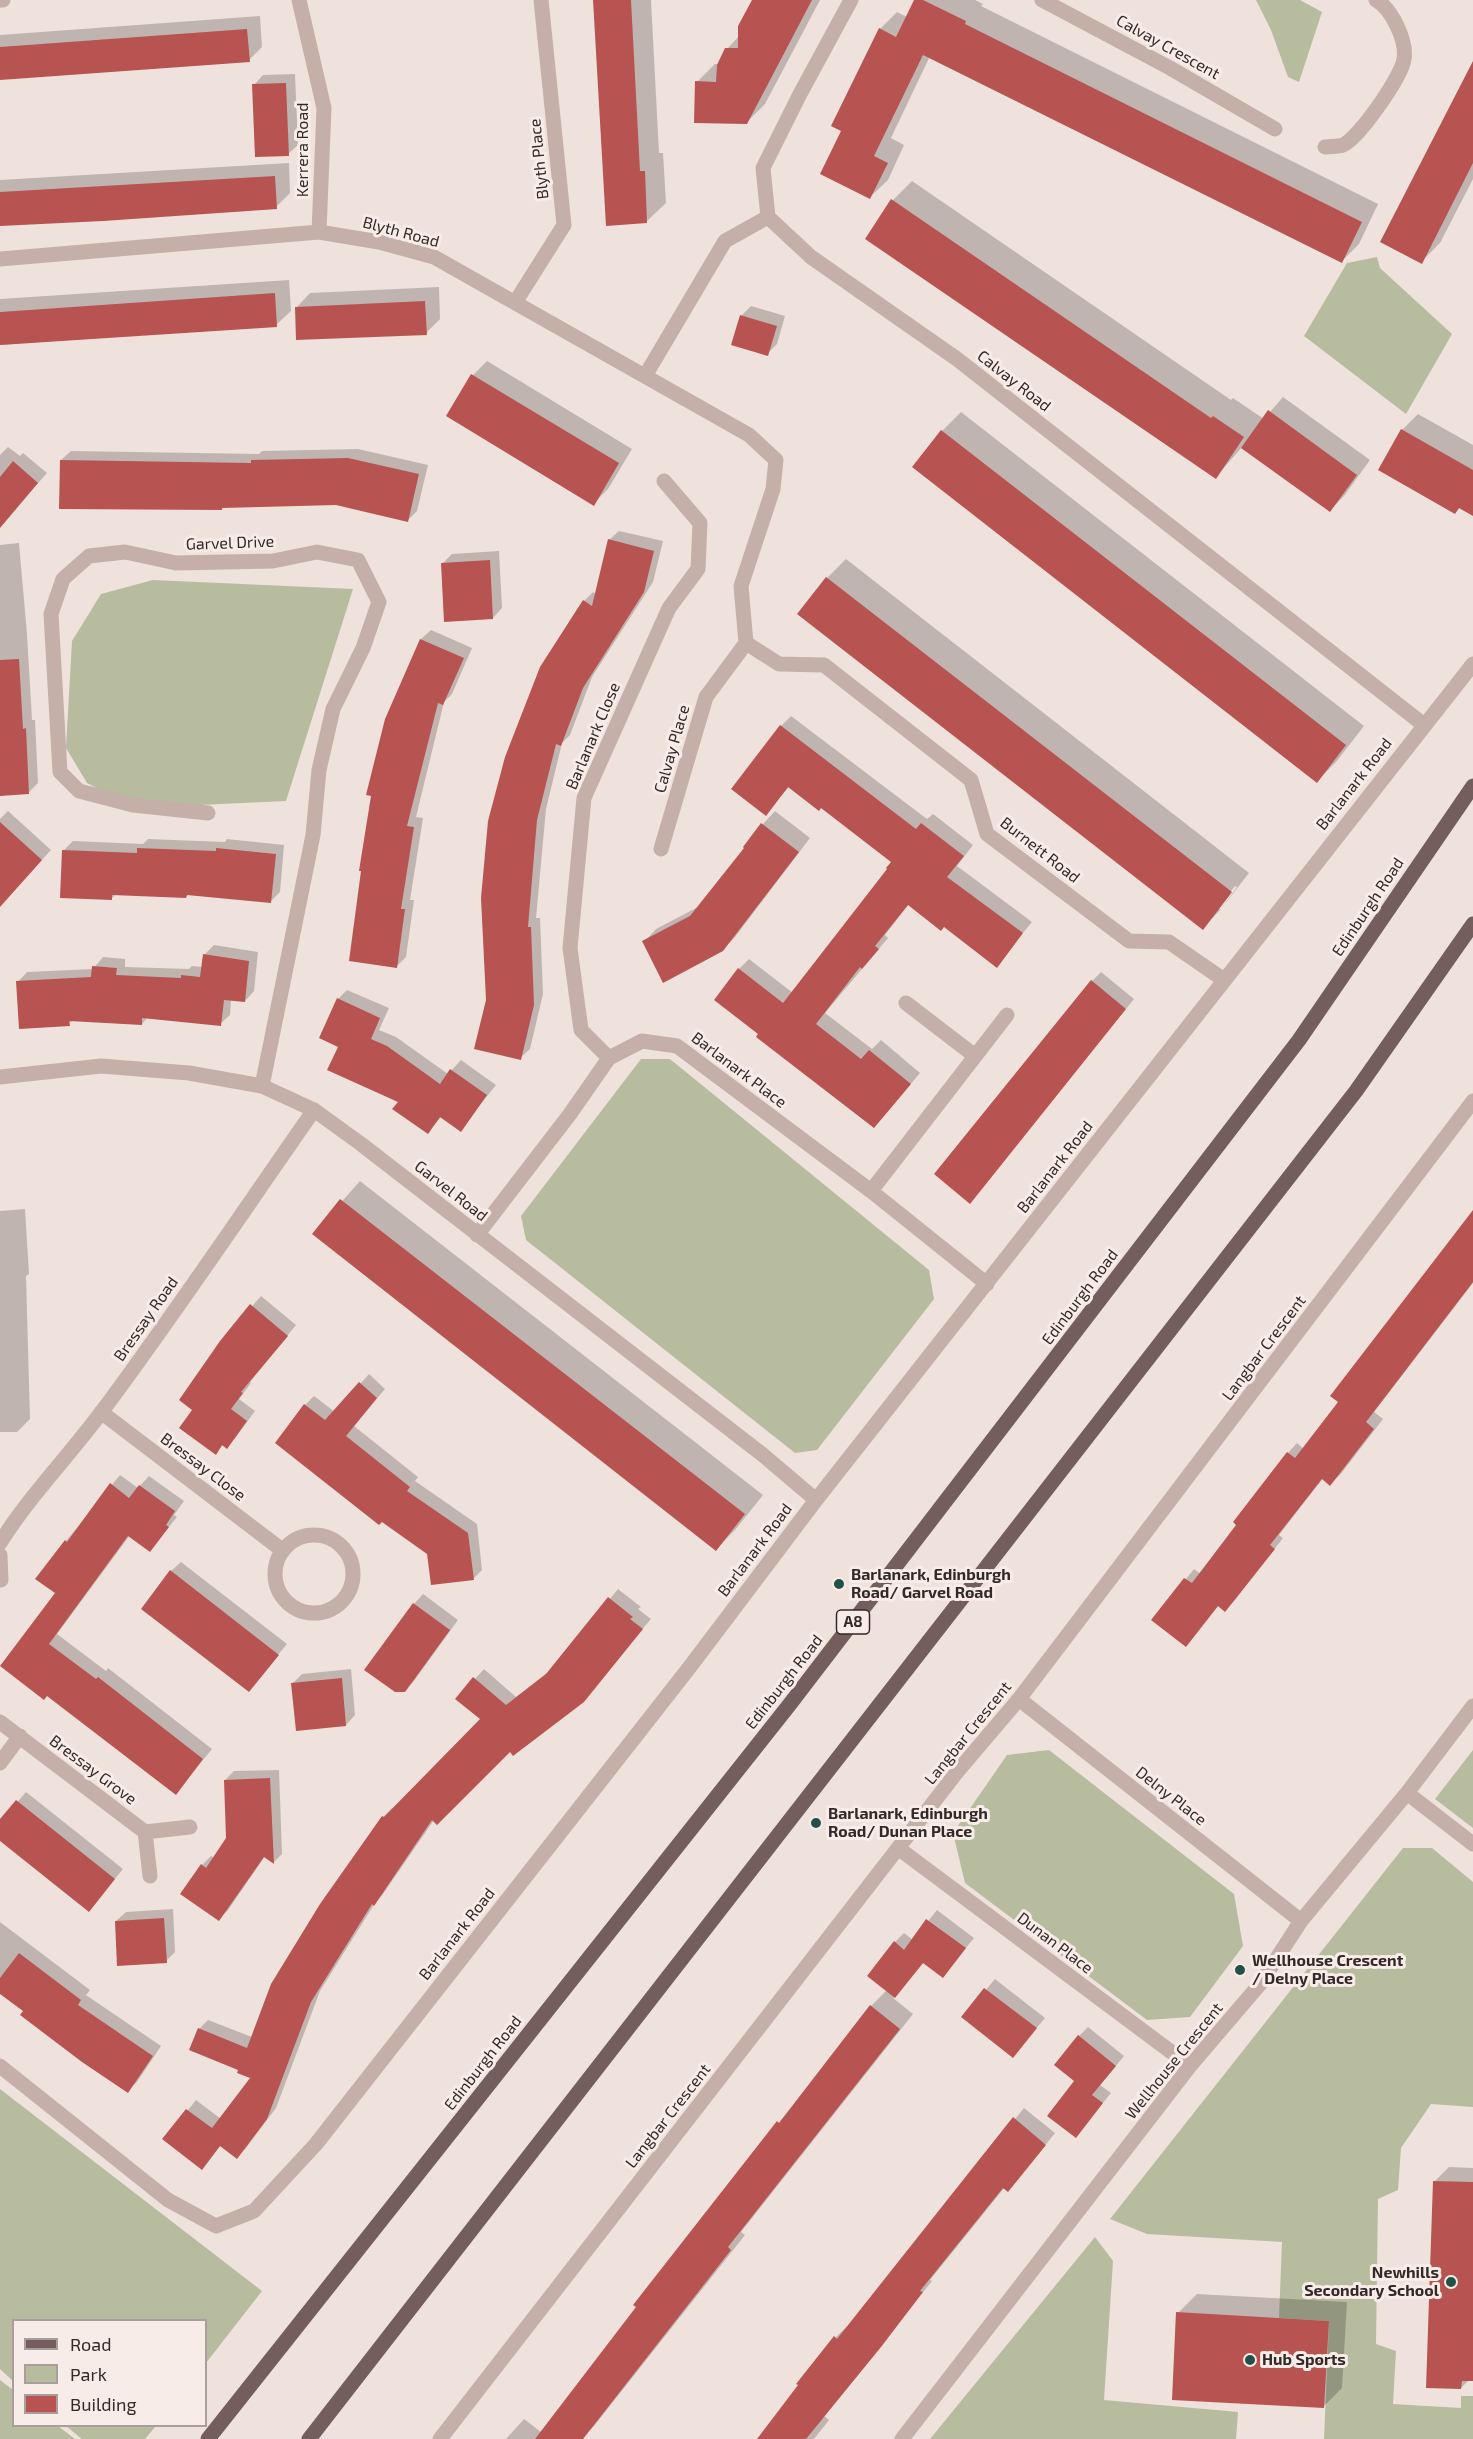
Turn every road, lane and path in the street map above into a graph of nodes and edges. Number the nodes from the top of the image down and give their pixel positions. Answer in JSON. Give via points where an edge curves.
{"nodes":[{"id":1,"x":299,"y":0,"type":"edge"},
{"id":2,"x":541,"y":0,"type":"edge"},
{"id":3,"x":851,"y":0,"type":"edge"},
{"id":4,"x":1042,"y":0,"type":"edge"},
{"id":5,"x":1376,"y":0,"type":"edge"},
{"id":6,"x":1275,"y":129,"type":"dead end"},
{"id":7,"x":1325,"y":147,"type":"dead end"},
{"id":8,"x":768,"y":217,"type":"junction"},
{"id":9,"x":319,"y":232,"type":"junction"},
{"id":10,"x":0,"y":259,"type":"edge"},
{"id":11,"x":516,"y":301,"type":"junction"},
{"id":12,"x":645,"y":376,"type":"junction"},
{"id":13,"x":664,"y":481,"type":"dead end"},
{"id":14,"x":746,"y":643,"type":"junction"},
{"id":15,"x":1473,"y":664,"type":"edge"},
{"id":16,"x":1424,"y":725,"type":"junction"},
{"id":17,"x":1473,"y":786,"type":"edge"},
{"id":18,"x":208,"y":813,"type":"dead end"},
{"id":19,"x":662,"y":849,"type":"dead end"},
{"id":20,"x":1473,"y":924,"type":"edge"},
{"id":21,"x":1224,"y":980,"type":"junction"},
{"id":22,"x":906,"y":1003,"type":"dead end"},
{"id":23,"x":1007,"y":1016,"type":"dead end"},
{"id":24,"x":975,"y":1056,"type":"junction"},
{"id":25,"x":609,"y":1058,"type":"junction"},
{"id":26,"x":0,"y":1077,"type":"edge"},
{"id":27,"x":262,"y":1086,"type":"junction"},
{"id":28,"x":1473,"y":1101,"type":"edge"},
{"id":29,"x":314,"y":1110,"type":"junction"},
{"id":30,"x":871,"y":1191,"type":"junction"},
{"id":31,"x":477,"y":1234,"type":"junction"},
{"id":32,"x":987,"y":1284,"type":"junction"},
{"id":33,"x":102,"y":1412,"type":"junction"},
{"id":34,"x":816,"y":1500,"type":"junction"},
{"id":35,"x":0,"y":1543,"type":"edge"},
{"id":36,"x":282,"y":1551,"type":"junction"},
{"id":37,"x":0,"y":1555,"type":"edge"},
{"id":38,"x":1,"y":1580,"type":"edge"},
{"id":39,"x":1019,"y":1699,"type":"junction"},
{"id":40,"x":1473,"y":1706,"type":"edge"},
{"id":41,"x":0,"y":1722,"type":"edge"},
{"id":42,"x":20,"y":1736,"type":"junction"},
{"id":43,"x":0,"y":1763,"type":"edge"},
{"id":44,"x":1407,"y":1793,"type":"junction"},
{"id":45,"x":190,"y":1827,"type":"dead end"},
{"id":46,"x":145,"y":1832,"type":"junction"},
{"id":47,"x":1473,"y":1844,"type":"edge"},
{"id":48,"x":898,"y":1848,"type":"junction"},
{"id":49,"x":150,"y":1876,"type":"dead end"},
{"id":50,"x":1301,"y":1921,"type":"junction"},
{"id":51,"x":0,"y":2066,"type":"edge"},
{"id":52,"x":1190,"y":2066,"type":"junction"},
{"id":53,"x":208,"y":2439,"type":"edge"},
{"id":54,"x":309,"y":2439,"type":"edge"},
{"id":55,"x":440,"y":2439,"type":"edge"},
{"id":56,"x":902,"y":2439,"type":"edge"}],
"edges":[{"from":1,"to":9,"type":"street","name":"Kerrera Road","via":[[324,108]]},
{"from":2,"to":11,"type":"street","name":"Blyth Place","via":[[564,225]]},
{"from":3,"to":8,"type":"street","via":[[763,168]]},
{"from":4,"to":6,"type":"street","name":"Calvay Crescent"},
{"from":5,"to":7,"type":"street","via":[[1402,34],[1404,60],[1366,126],[1344,145]]},
{"from":8,"to":12,"type":"street","via":[[724,240]]},
{"from":8,"to":16,"type":"street","name":"Calvay Road","via":[[811,257],[957,359]]},
{"from":9,"to":10,"type":"street","name":"Blyth Road"},
{"from":9,"to":11,"type":"street","name":"Blyth Road","via":[[434,257]]},
{"from":11,"to":12,"type":"street","name":"Blyth Road"},
{"from":12,"to":14,"type":"street","name":"Blyth Road","via":[[749,435],[776,460],[773,489],[741,586]]},
{"from":13,"to":25,"type":"street","name":"Barlanark Close","via":[[700,523],[698,569],[669,608],[584,798],[570,948],[581,1030]]},
{"from":14,"to":19,"type":"street","name":"Calvay Place","via":[[706,696]]},
{"from":14,"to":21,"type":"street","name":"Burnett Road","via":[[779,664],[824,665],[971,780],[987,834],[1129,941],[1169,942]]},
{"from":15,"to":16,"type":"street","name":"Barlanark Road"},
{"from":16,"to":21,"type":"street","name":"Barlanark Road"},
{"from":17,"to":53,"type":"main road","name":"Edinburgh Road","number":"A8","via":[[1285,1059],[790,1704]]},
{"from":18,"to":27,"type":"street","name":"Garvel Drive","via":[[133,805],[79,791],[60,772],[51,614],[63,579],[89,556],[125,552],[176,563],[273,561],[317,552],[357,560],[379,602],[363,648],[333,709],[319,770],[313,835]]},
{"from":20,"to":54,"type":"main road","via":[[1356,1091]]},
{"from":21,"to":32,"type":"street","name":"Barlanark Road"},
{"from":22,"to":24,"type":"street"},
{"from":23,"to":24,"type":"street"},
{"from":24,"to":30,"type":"street"},
{"from":25,"to":30,"type":"street","name":"Barlanark Place","via":[[642,1041],[677,1046]]},
{"from":25,"to":31,"type":"street","name":"Barlanark Place"},
{"from":26,"to":27,"type":"street","name":"Garvel Road","via":[[101,1066],[189,1073]]},
{"from":27,"to":29,"type":"street","name":"Garvel Road"},
{"from":28,"to":39,"type":"street","name":"Langbar Crescent"},
{"from":29,"to":31,"type":"street","name":"Garvel Road"},
{"from":29,"to":33,"type":"street","name":"Bressay Road"},
{"from":30,"to":32,"type":"street","name":"Barlanark Place"},
{"from":31,"to":34,"type":"street","name":"Garvel Road"},
{"from":32,"to":34,"type":"street","name":"Barlanark Road"},
{"from":33,"to":35,"type":"street","name":"Bressay Road","via":[[17,1516]]},
{"from":33,"to":36,"type":"street","name":"Bressay Close"},
{"from":34,"to":51,"type":"street","name":"Barlanark Road","via":[[316,2144],[254,2211],[216,2226],[168,2200]]},
{"from":36,"to":36,"type":"street","via":[[275,1574],[277,1587],[292,1606],[303,1612],[328,1611],[347,1596],[353,1570],[342,1546],[324,1536],[304,1536]]},
{"from":37,"to":38,"type":"street"},
{"from":39,"to":48,"type":"street","name":"Langbar Crescent"},
{"from":39,"to":50,"type":"street","name":"Delny Place"},
{"from":40,"to":44,"type":"street","name":"Wellhouse Crescent"},
{"from":41,"to":42,"type":"street","name":"Bressay Grove"},
{"from":42,"to":43,"type":"street"},
{"from":42,"to":46,"type":"street","name":"Bressay Grove"},
{"from":44,"to":47,"type":"street"},
{"from":44,"to":50,"type":"street","name":"Wellhouse Crescent"},
{"from":45,"to":46,"type":"street"},
{"from":46,"to":49,"type":"street"},
{"from":48,"to":52,"type":"street","name":"Dunan Place"},
{"from":48,"to":55,"type":"street","name":"Langbar Crescent"},
{"from":50,"to":52,"type":"street","name":"Wellhouse Crescent","via":[[1260,1984]]},
{"from":52,"to":56,"type":"street","name":"Wellhouse Crescent"}]}
